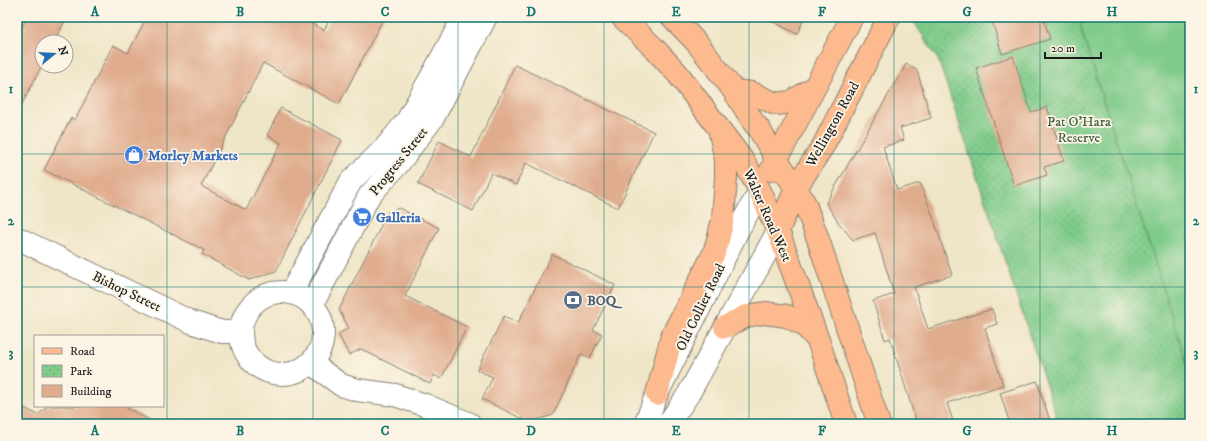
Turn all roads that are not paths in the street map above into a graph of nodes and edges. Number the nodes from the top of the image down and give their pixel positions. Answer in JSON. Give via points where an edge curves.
{"nodes":[{"id":1,"x":464,"y":17,"type":"edge"},
{"id":2,"x":486,"y":17,"type":"edge"},
{"id":3,"x":622,"y":17,"type":"edge"},
{"id":4,"x":672,"y":17,"type":"edge"},
{"id":5,"x":852,"y":17,"type":"edge"},
{"id":6,"x":889,"y":17,"type":"edge"},
{"id":7,"x":815,"y":87,"type":"junction"},
{"id":8,"x":734,"y":91,"type":"junction"},
{"id":9,"x":719,"y":128,"type":"junction"},
{"id":10,"x":777,"y":160,"type":"junction"},
{"id":11,"x":796,"y":188,"type":"junction"},
{"id":12,"x":760,"y":191,"type":"junction"},
{"id":13,"x":778,"y":231,"type":"junction"},
{"id":14,"x":17,"y":238,"type":"edge"},
{"id":15,"x":291,"y":293,"type":"junction"},
{"id":16,"x":312,"y":305,"type":"junction"},
{"id":17,"x":726,"y":327,"type":"junction"},
{"id":18,"x":241,"y":332,"type":"junction"},
{"id":19,"x":818,"y":340,"type":"junction"},
{"id":20,"x":311,"y":363,"type":"junction"},
{"id":21,"x":657,"y":394,"type":"junction"},
{"id":22,"x":470,"y":424,"type":"edge"},
{"id":23,"x":646,"y":424,"type":"edge"},
{"id":24,"x":668,"y":424,"type":"edge"},
{"id":25,"x":846,"y":424,"type":"edge"},
{"id":26,"x":880,"y":424,"type":"edge"}],
"edges":[{"from":1,"to":15,"type":"street","name":"Progress Street","via":[[407,121],[351,181]]},
{"from":2,"to":16,"type":"street","name":"Progress Street","via":[[433,118],[399,163],[368,196]]},
{"from":3,"to":9,"type":"main road","name":"Walter Road West","via":[[678,74]]},
{"from":4,"to":8,"type":"main road","via":[[697,43]]},
{"from":5,"to":7,"type":"main road"},
{"from":6,"to":11,"type":"main road","name":"Wellington Road","via":[[823,146]]},
{"from":7,"to":8,"type":"main road","via":[[791,102],[776,104],[752,93]]},
{"from":7,"to":10,"type":"main road"},
{"from":8,"to":10,"type":"main road"},
{"from":9,"to":12,"type":"main road","name":"Walter Road West","via":[[744,162]]},
{"from":9,"to":21,"type":"main road","via":[[726,160],[723,219],[714,253],[672,336]]},
{"from":10,"to":11,"type":"main road"},
{"from":10,"to":12,"type":"main road"},
{"from":11,"to":13,"type":"main road","name":"Wellington Road"},
{"from":11,"to":26,"type":"main road","via":[[818,239]]},
{"from":12,"to":13,"type":"main road","name":"Walter Road West"},
{"from":12,"to":21,"type":"street","name":"Old Collier Road"},
{"from":13,"to":17,"type":"street"},
{"from":13,"to":19,"type":"main road","name":"Walter Road West"},
{"from":14,"to":18,"type":"street","name":"Bishop Street","via":[[191,322],[222,332]]},
{"from":15,"to":16,"type":"street","via":[[306,299]]},
{"from":15,"to":18,"type":"street","via":[[281,292],[263,297],[252,304],[242,322]]},
{"from":16,"to":20,"type":"street","via":[[324,328],[322,345]]},
{"from":17,"to":19,"type":"main road","via":[[746,316],[765,313],[787,316],[804,325]]},
{"from":17,"to":24,"type":"street","via":[[688,395]]},
{"from":18,"to":20,"type":"street","via":[[246,353],[260,369],[282,375],[292,374],[303,370]]},
{"from":19,"to":25,"type":"main road","name":"Walter Road West"},
{"from":20,"to":22,"type":"street","via":[[342,385],[357,390],[395,395]]},
{"from":21,"to":23,"type":"street","name":"Old Collier Road"}]}
